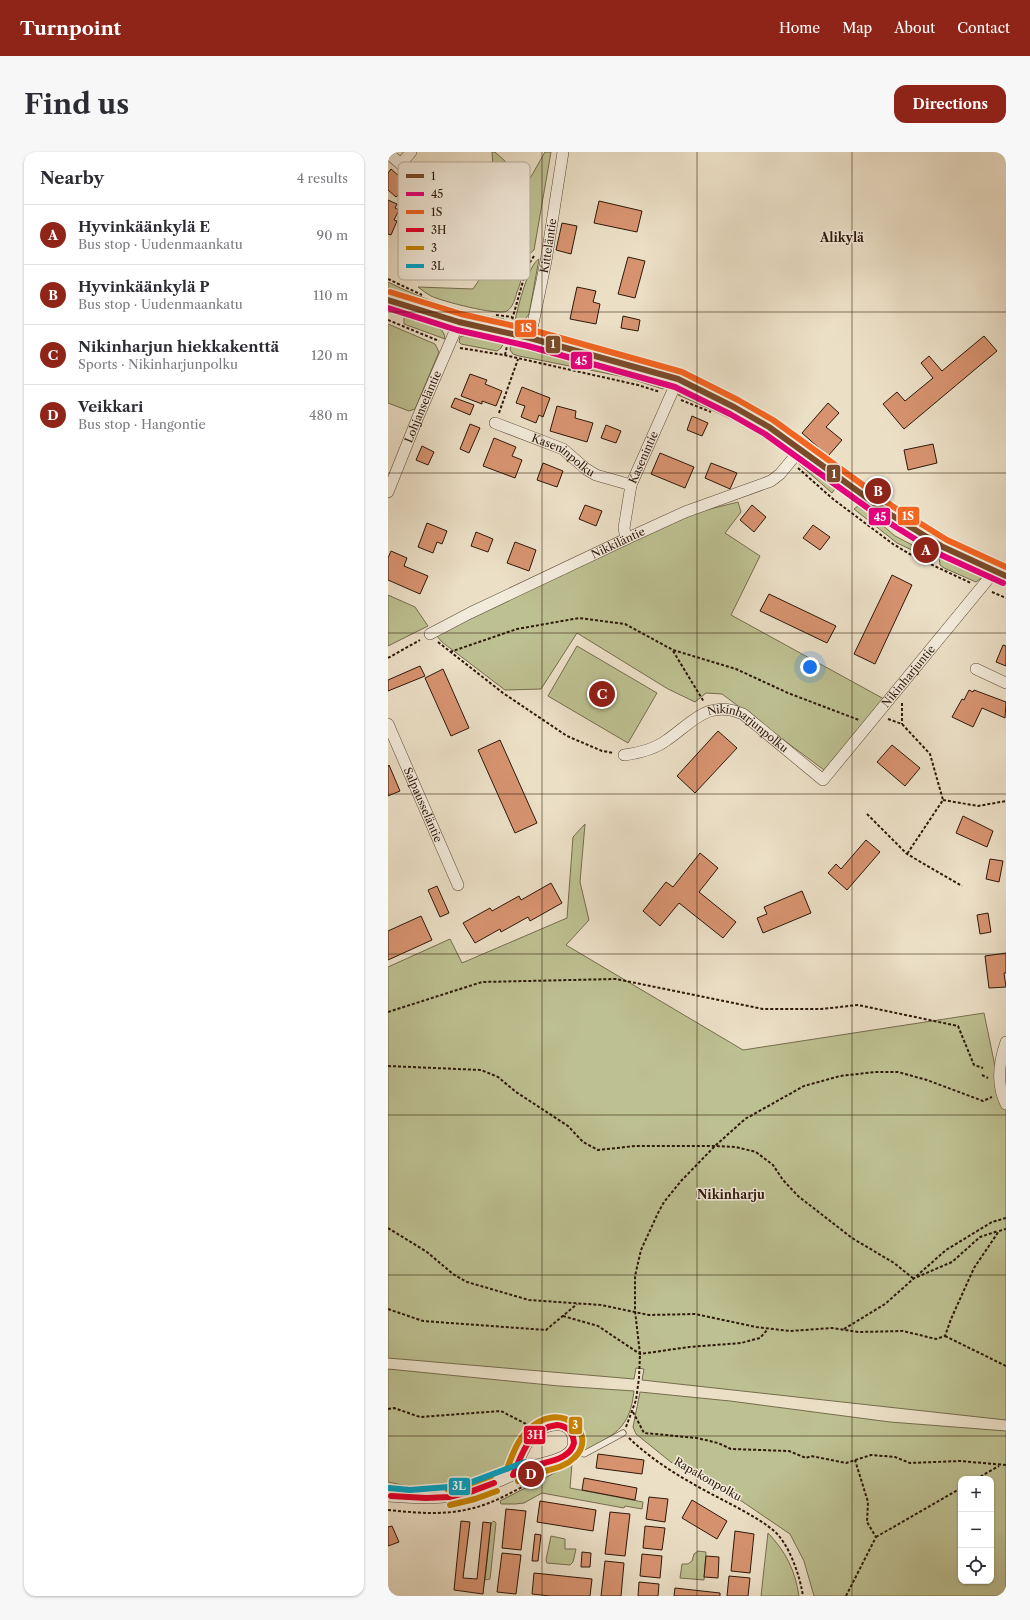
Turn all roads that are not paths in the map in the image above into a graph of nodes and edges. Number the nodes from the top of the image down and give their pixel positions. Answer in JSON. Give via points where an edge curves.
{"nodes":[{"id":1,"x":411,"y":152,"type":"edge"},
{"id":2,"x":563,"y":152,"type":"edge"},
{"id":3,"x":388,"y":153,"type":"edge"},
{"id":4,"x":399,"y":162,"type":"edge"},
{"id":5,"x":403,"y":162,"type":"edge"},
{"id":6,"x":388,"y":300,"type":"edge"},
{"id":7,"x":459,"y":322,"type":"junction"},
{"id":8,"x":530,"y":338,"type":"junction"},
{"id":9,"x":678,"y":379,"type":"junction"},
{"id":10,"x":495,"y":423,"type":"road end"},
{"id":11,"x":796,"y":456,"type":"junction"},
{"id":12,"x":631,"y":485,"type":"junction"},
{"id":13,"x":388,"y":492,"type":"edge"},
{"id":14,"x":626,"y":539,"type":"junction"},
{"id":15,"x":1000,"y":574,"type":"edge"},
{"id":16,"x":430,"y":634,"type":"road end"},
{"id":17,"x":976,"y":669,"type":"dead end"},
{"id":18,"x":1006,"y":683,"type":"edge"},
{"id":19,"x":388,"y":724,"type":"edge"},
{"id":20,"x":624,"y":754,"type":"road end"},
{"id":21,"x":823,"y":780,"type":"joint"},
{"id":22,"x":458,"y":885,"type":"dead end"},
{"id":23,"x":1006,"y":1042,"type":"edge"},
{"id":24,"x":1005,"y":1102,"type":"edge"},
{"id":25,"x":624,"y":1433,"type":"road end"},
{"id":26,"x":573,"y":1448,"type":"junction"},
{"id":27,"x":513,"y":1475,"type":"junction"},
{"id":28,"x":388,"y":1496,"type":"edge"}],
"edges":[{"from":1,"to":5,"type":"street"},
{"from":2,"to":8,"type":"street","name":"Kitteläntie","via":[[546,261]]},
{"from":3,"to":4,"type":"street"},
{"from":6,"to":7,"type":"main road"},
{"from":7,"to":8,"type":"main road"},
{"from":7,"to":13,"type":"street","name":"Lohjanseläntie"},
{"from":8,"to":9,"type":"main road"},
{"from":9,"to":11,"type":"main road","via":[[769,427]]},
{"from":9,"to":12,"type":"street","name":"Kasenintie"},
{"from":10,"to":12,"type":"street","name":"Kaseninpolku","via":[[563,449],[596,475]]},
{"from":11,"to":14,"type":"street","name":"Nikkiläntie","via":[[771,481],[685,512]]},
{"from":11,"to":15,"type":"main road","via":[[943,547]]},
{"from":12,"to":14,"type":"street","name":"Kasenintie","via":[[624,528]]},
{"from":14,"to":16,"type":"street","name":"Nikkiläntie","via":[[470,612]]},
{"from":15,"to":21,"type":"street","name":"Nikinharjuntie","via":[[981,588]]},
{"from":17,"to":18,"type":"street"},
{"from":19,"to":22,"type":"street","name":"Salpausseläntie"},
{"from":20,"to":21,"type":"street","name":"Nikinharjunpolku","via":[[640,753],[666,741],[695,718],[710,711],[720,708],[732,709],[743,714]]},
{"from":23,"to":24,"type":"street","via":[[999,1074],[999,1084]]},
{"from":25,"to":26,"type":"lane","via":[[584,1454]]},
{"from":26,"to":27,"type":"street","via":[[563,1456]]},
{"from":26,"to":27,"type":"street","via":[[572,1434],[565,1426],[556,1425],[539,1431],[526,1446]]},
{"from":27,"to":28,"type":"street","via":[[463,1494],[410,1498]]}]}
